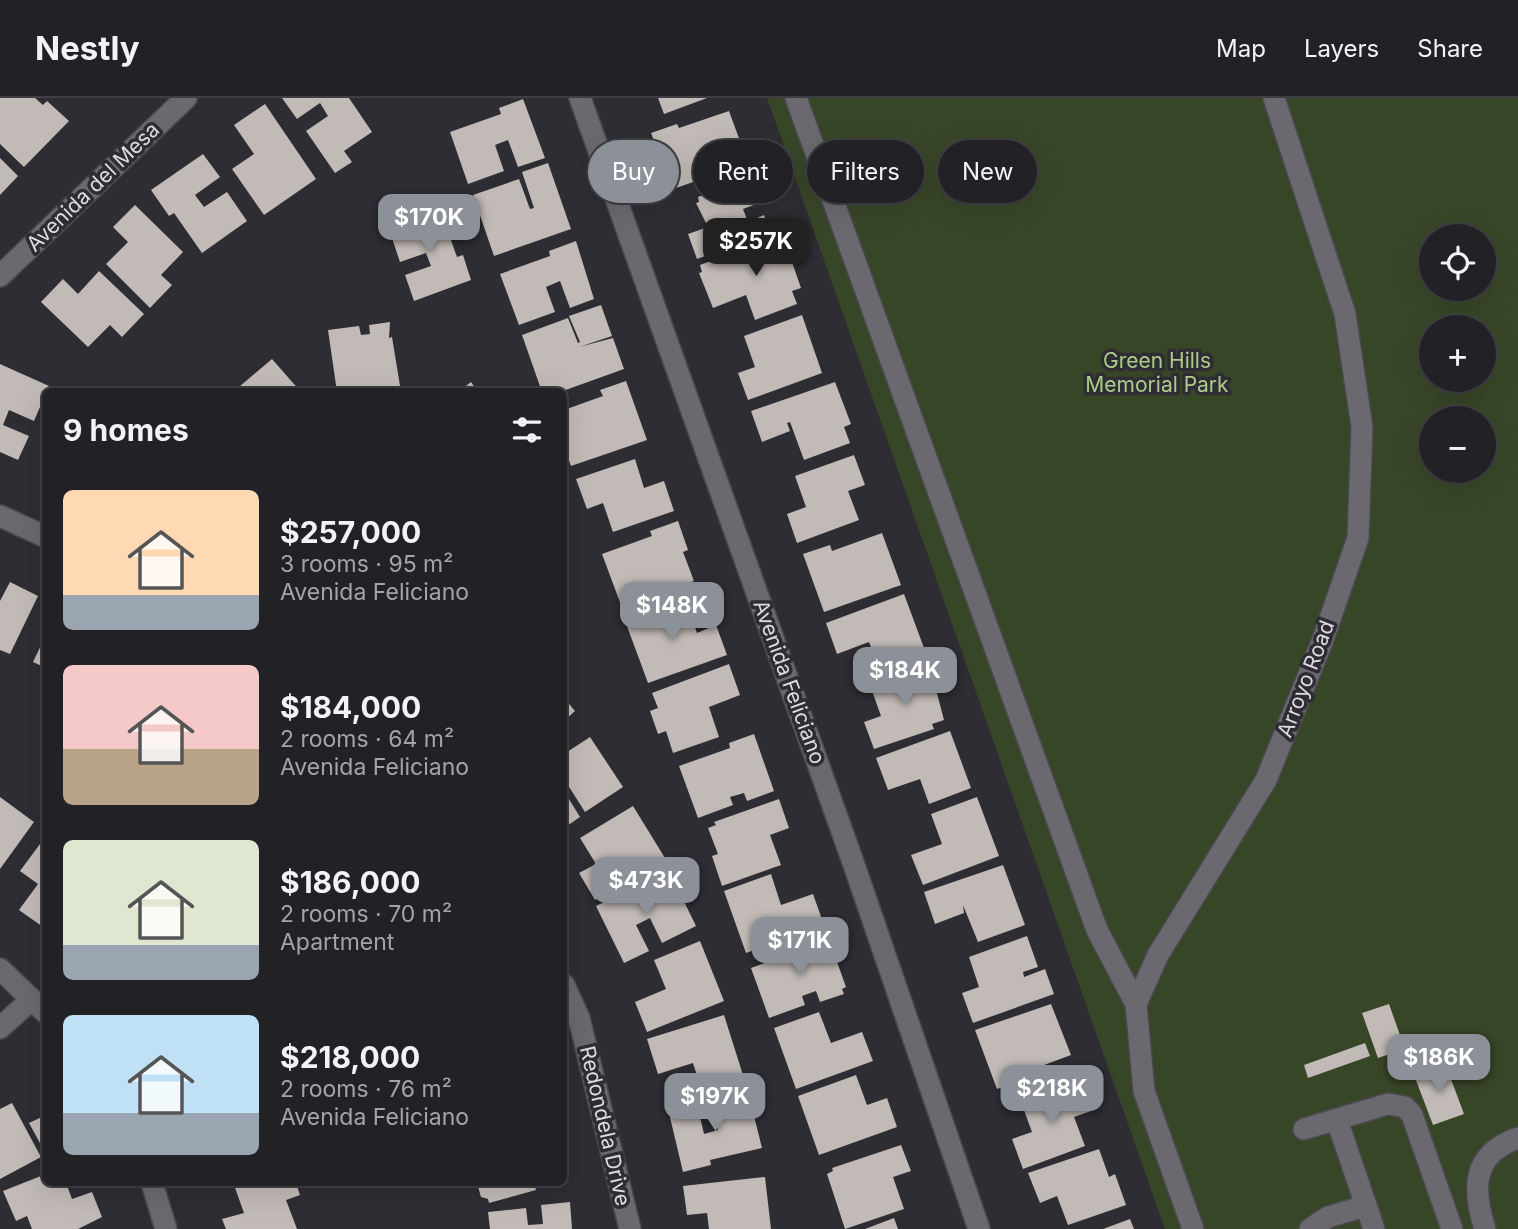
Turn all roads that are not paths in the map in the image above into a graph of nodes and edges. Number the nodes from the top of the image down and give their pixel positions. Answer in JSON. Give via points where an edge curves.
{"nodes":[{"id":1,"x":186,"y":98,"type":"edge"},
{"id":2,"x":580,"y":98,"type":"edge"},
{"id":3,"x":796,"y":98,"type":"edge"},
{"id":4,"x":1274,"y":98,"type":"edge"},
{"id":5,"x":0,"y":275,"type":"edge"},
{"id":6,"x":0,"y":516,"type":"edge"},
{"id":7,"x":42,"y":535,"type":"edge"},
{"id":8,"x":0,"y":969,"type":"edge"},
{"id":9,"x":567,"y":991,"type":"edge"},
{"id":10,"x":1136,"y":1004,"type":"junction"},
{"id":11,"x":39,"y":1006,"type":"edge"},
{"id":12,"x":0,"y":1028,"type":"edge"},
{"id":13,"x":1337,"y":1119,"type":"junction"},
{"id":14,"x":1304,"y":1129,"type":"dead end"},
{"id":15,"x":1510,"y":1141,"type":"edge"},
{"id":16,"x":153,"y":1186,"type":"edge"},
{"id":17,"x":1364,"y":1206,"type":"junction"},
{"id":18,"x":166,"y":1229,"type":"edge"},
{"id":19,"x":629,"y":1229,"type":"edge"},
{"id":20,"x":979,"y":1229,"type":"edge"},
{"id":21,"x":1194,"y":1229,"type":"edge"},
{"id":22,"x":1310,"y":1229,"type":"edge"},
{"id":23,"x":1374,"y":1229,"type":"edge"},
{"id":24,"x":1452,"y":1229,"type":"edge"},
{"id":25,"x":1485,"y":1229,"type":"edge"}],
"edges":[{"from":1,"to":5,"type":"street","name":"Avenida del Mesa"},
{"from":2,"to":20,"type":"street","name":"Avenida Feliciano","via":[[849,849]]},
{"from":3,"to":10,"type":"street","via":[[1097,930]]},
{"from":4,"to":10,"type":"street","name":"Arroyo Road","via":[[1345,314],[1362,427],[1358,538],[1266,780],[1158,955]]},
{"from":6,"to":7,"type":"street"},
{"from":8,"to":11,"type":"street"},
{"from":9,"to":19,"type":"street","name":"Redondela Drive","via":[[579,1017]]},
{"from":10,"to":21,"type":"street","name":"Arroyo Road","via":[[1144,1091]]},
{"from":11,"to":12,"type":"street"},
{"from":13,"to":14,"type":"street"},
{"from":13,"to":17,"type":"street"},
{"from":13,"to":24,"type":"street","via":[[1388,1104],[1405,1108],[1412,1115]]},
{"from":15,"to":25,"type":"street","via":[[1485,1160],[1478,1175],[1477,1198]]},
{"from":16,"to":18,"type":"street"},
{"from":17,"to":22,"type":"street","via":[[1328,1217]]},
{"from":17,"to":23,"type":"street"}]}
